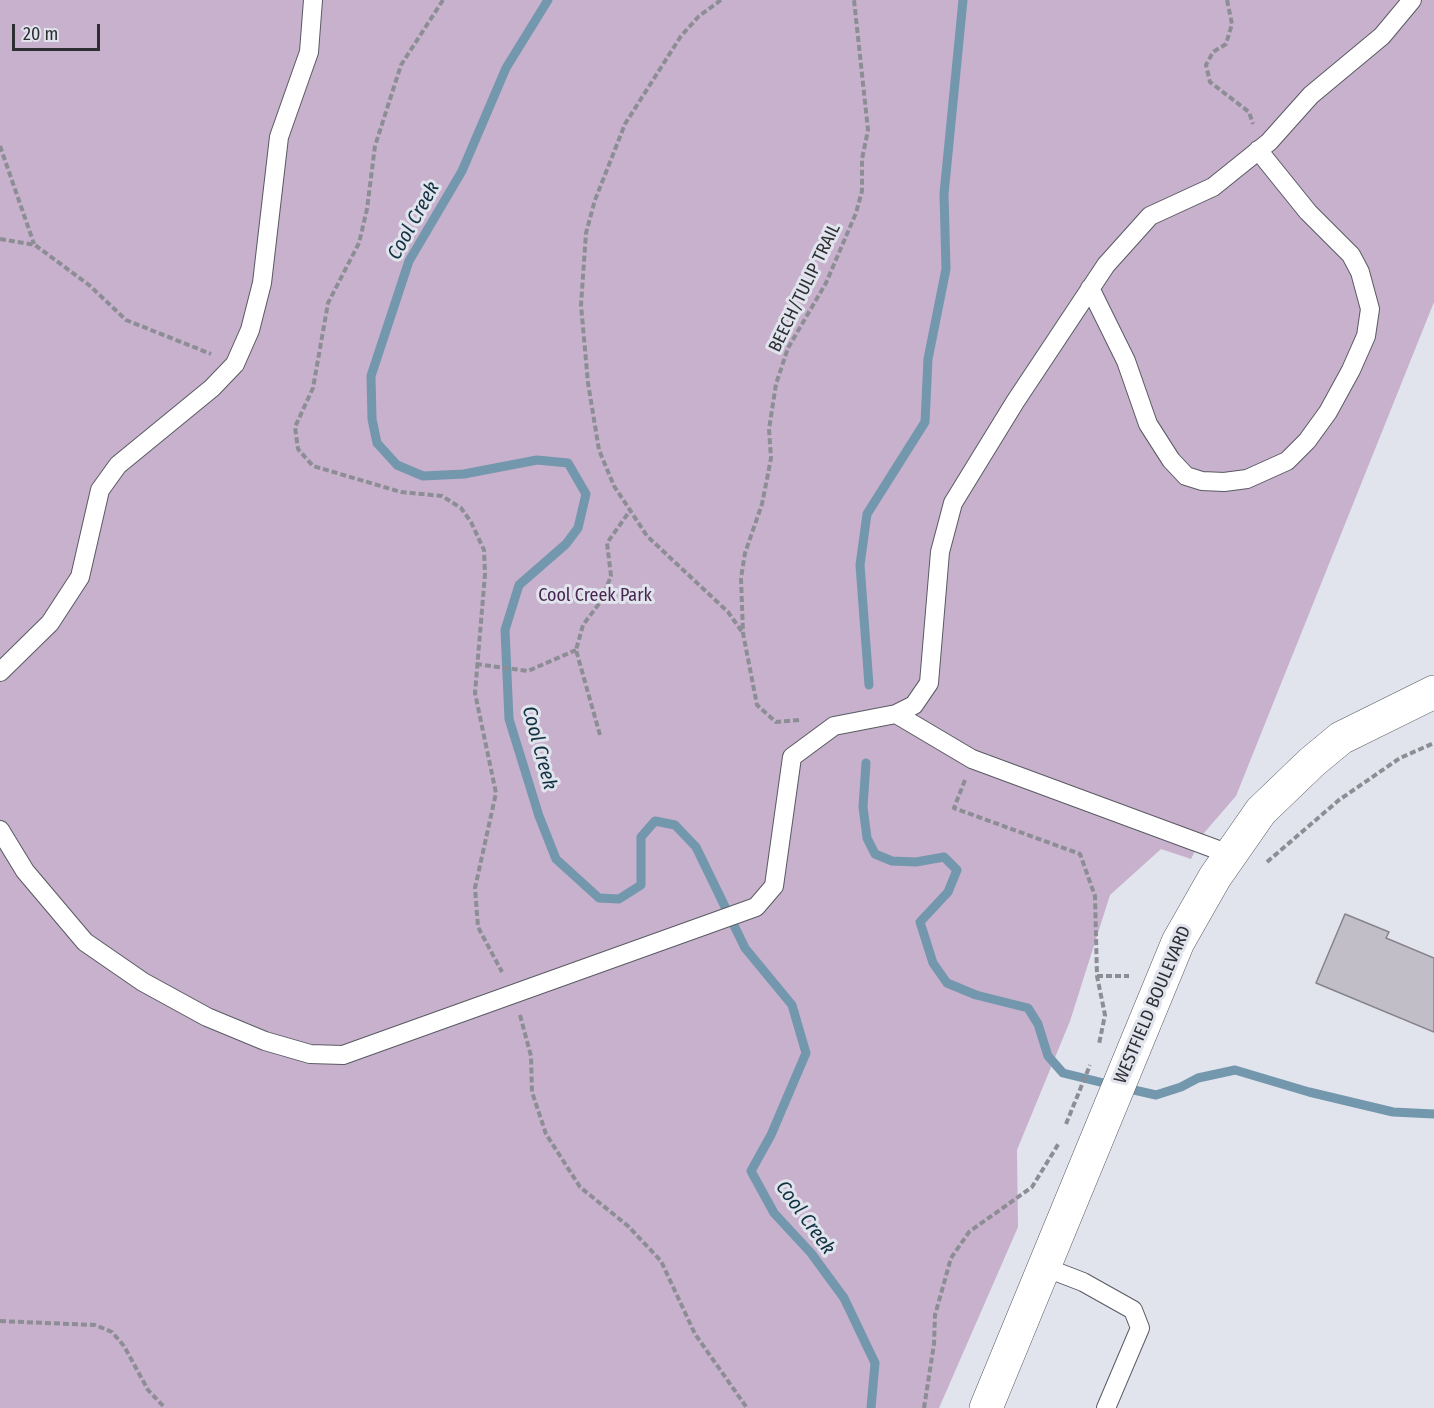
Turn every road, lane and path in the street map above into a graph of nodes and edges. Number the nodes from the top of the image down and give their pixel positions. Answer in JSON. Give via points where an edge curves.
{"nodes":[{"id":1,"x":313,"y":0,"type":"edge"},
{"id":2,"x":442,"y":0,"type":"edge"},
{"id":3,"x":721,"y":0,"type":"edge"},
{"id":4,"x":854,"y":0,"type":"edge"},
{"id":5,"x":1412,"y":0,"type":"edge"},
{"id":6,"x":0,"y":146,"type":"edge"},
{"id":7,"x":1258,"y":150,"type":"junction"},
{"id":8,"x":0,"y":239,"type":"edge"},
{"id":9,"x":35,"y":245,"type":"junction"},
{"id":10,"x":1090,"y":288,"type":"junction"},
{"id":11,"x":235,"y":364,"type":"junction"},
{"id":12,"x":629,"y":512,"type":"junction"},
{"id":13,"x":576,"y":650,"type":"junction"},
{"id":14,"x":476,"y":664,"type":"junction"},
{"id":15,"x":0,"y":672,"type":"edge"},
{"id":16,"x":1434,"y":692,"type":"edge"},
{"id":17,"x":896,"y":714,"type":"junction"},
{"id":18,"x":600,"y":735,"type":"dead end"},
{"id":19,"x":1434,"y":743,"type":"edge"},
{"id":20,"x":972,"y":759,"type":"junction"},
{"id":21,"x":0,"y":830,"type":"edge"},
{"id":22,"x":1229,"y":854,"type":"junction"},
{"id":23,"x":1264,"y":864,"type":"dead end"},
{"id":24,"x":1097,"y":976,"type":"junction"},
{"id":25,"x":1134,"y":976,"type":"dead end"},
{"id":26,"x":514,"y":993,"type":"junction"},
{"id":27,"x":1096,"y":1052,"type":"dead end"},
{"id":28,"x":1092,"y":1060,"type":"dead end"},
{"id":29,"x":1044,"y":1267,"type":"junction"},
{"id":30,"x":0,"y":1321,"type":"edge"},
{"id":31,"x":165,"y":1408,"type":"edge"},
{"id":32,"x":747,"y":1408,"type":"edge"},
{"id":33,"x":924,"y":1408,"type":"edge"},
{"id":34,"x":986,"y":1408,"type":"edge"},
{"id":35,"x":1106,"y":1408,"type":"edge"}],
"edges":[{"from":1,"to":11,"type":"lane","via":[[309,52],[279,137],[262,283],[250,330]]},
{"from":2,"to":14,"type":"path","via":[[400,65],[375,146],[359,243],[328,303],[313,388],[295,427],[298,449],[313,466],[401,492],[442,496],[461,508],[484,550]]},
{"from":3,"to":12,"type":"path","name":"BEECH/TULIP TRAIL","via":[[681,36],[625,124],[586,233],[581,306],[588,383],[599,450]]},
{"from":4,"to":12,"type":"path","name":"BEECH/TULIP TRAIL","via":[[868,130],[862,159],[862,190],[826,283],[788,348],[776,384],[771,458],[741,578],[743,633],[728,612],[669,559]]},
{"from":5,"to":7,"type":"lane","via":[[1382,36],[1311,95]]},
{"from":6,"to":9,"type":"path"},
{"from":7,"to":10,"type":"lane","via":[[1213,187],[1150,216]]},
{"from":7,"to":10,"type":"lane","via":[[1308,212],[1351,255],[1370,309],[1366,336],[1352,370],[1328,412],[1287,460],[1247,479],[1202,481],[1186,476],[1148,424],[1126,361]]},
{"from":8,"to":9,"type":"path"},
{"from":9,"to":11,"type":"path","via":[[126,320]]},
{"from":10,"to":17,"type":"lane","via":[[952,503],[940,552],[928,683],[914,705]]},
{"from":11,"to":15,"type":"lane","via":[[212,388],[118,465],[100,490],[80,577],[50,623]]},
{"from":12,"to":13,"type":"path","via":[[608,543],[611,576],[601,600],[583,625]]},
{"from":13,"to":14,"type":"path","via":[[528,670]]},
{"from":13,"to":18,"type":"path"},
{"from":14,"to":26,"type":"path","via":[[477,710],[496,793],[475,888],[478,927]]},
{"from":16,"to":22,"type":"street","name":"WESTFIELD BOULEVARD","via":[[1334,744],[1261,811]]},
{"from":17,"to":20,"type":"lane"},
{"from":17,"to":26,"type":"lane","via":[[834,726],[792,757],[774,886],[756,907]]},
{"from":19,"to":23,"type":"path","via":[[1400,758],[1339,800]]},
{"from":20,"to":22,"type":"lane"},
{"from":20,"to":24,"type":"path","via":[[954,808],[1080,854],[1095,896]]},
{"from":21,"to":26,"type":"lane","via":[[25,871],[85,942],[143,982],[207,1017],[265,1041],[310,1054],[343,1055]]},
{"from":22,"to":29,"type":"street","name":"WESTFIELD BOULEVARD","via":[[1178,942]]},
{"from":24,"to":25,"type":"path"},
{"from":24,"to":27,"type":"path","via":[[1105,1015]]},
{"from":26,"to":32,"type":"path","via":[[531,1056],[532,1092],[546,1134],[580,1187],[628,1226],[661,1260],[696,1334]]},
{"from":28,"to":33,"type":"path","via":[[1059,1142],[1032,1187],[969,1232],[951,1258],[935,1315]]},
{"from":29,"to":34,"type":"street","name":"WESTFIELD BOULEVARD"},
{"from":29,"to":35,"type":"lane","via":[[1083,1282],[1133,1310],[1140,1328]]},
{"from":30,"to":31,"type":"path","via":[[94,1325],[112,1332],[148,1390]]}]}
